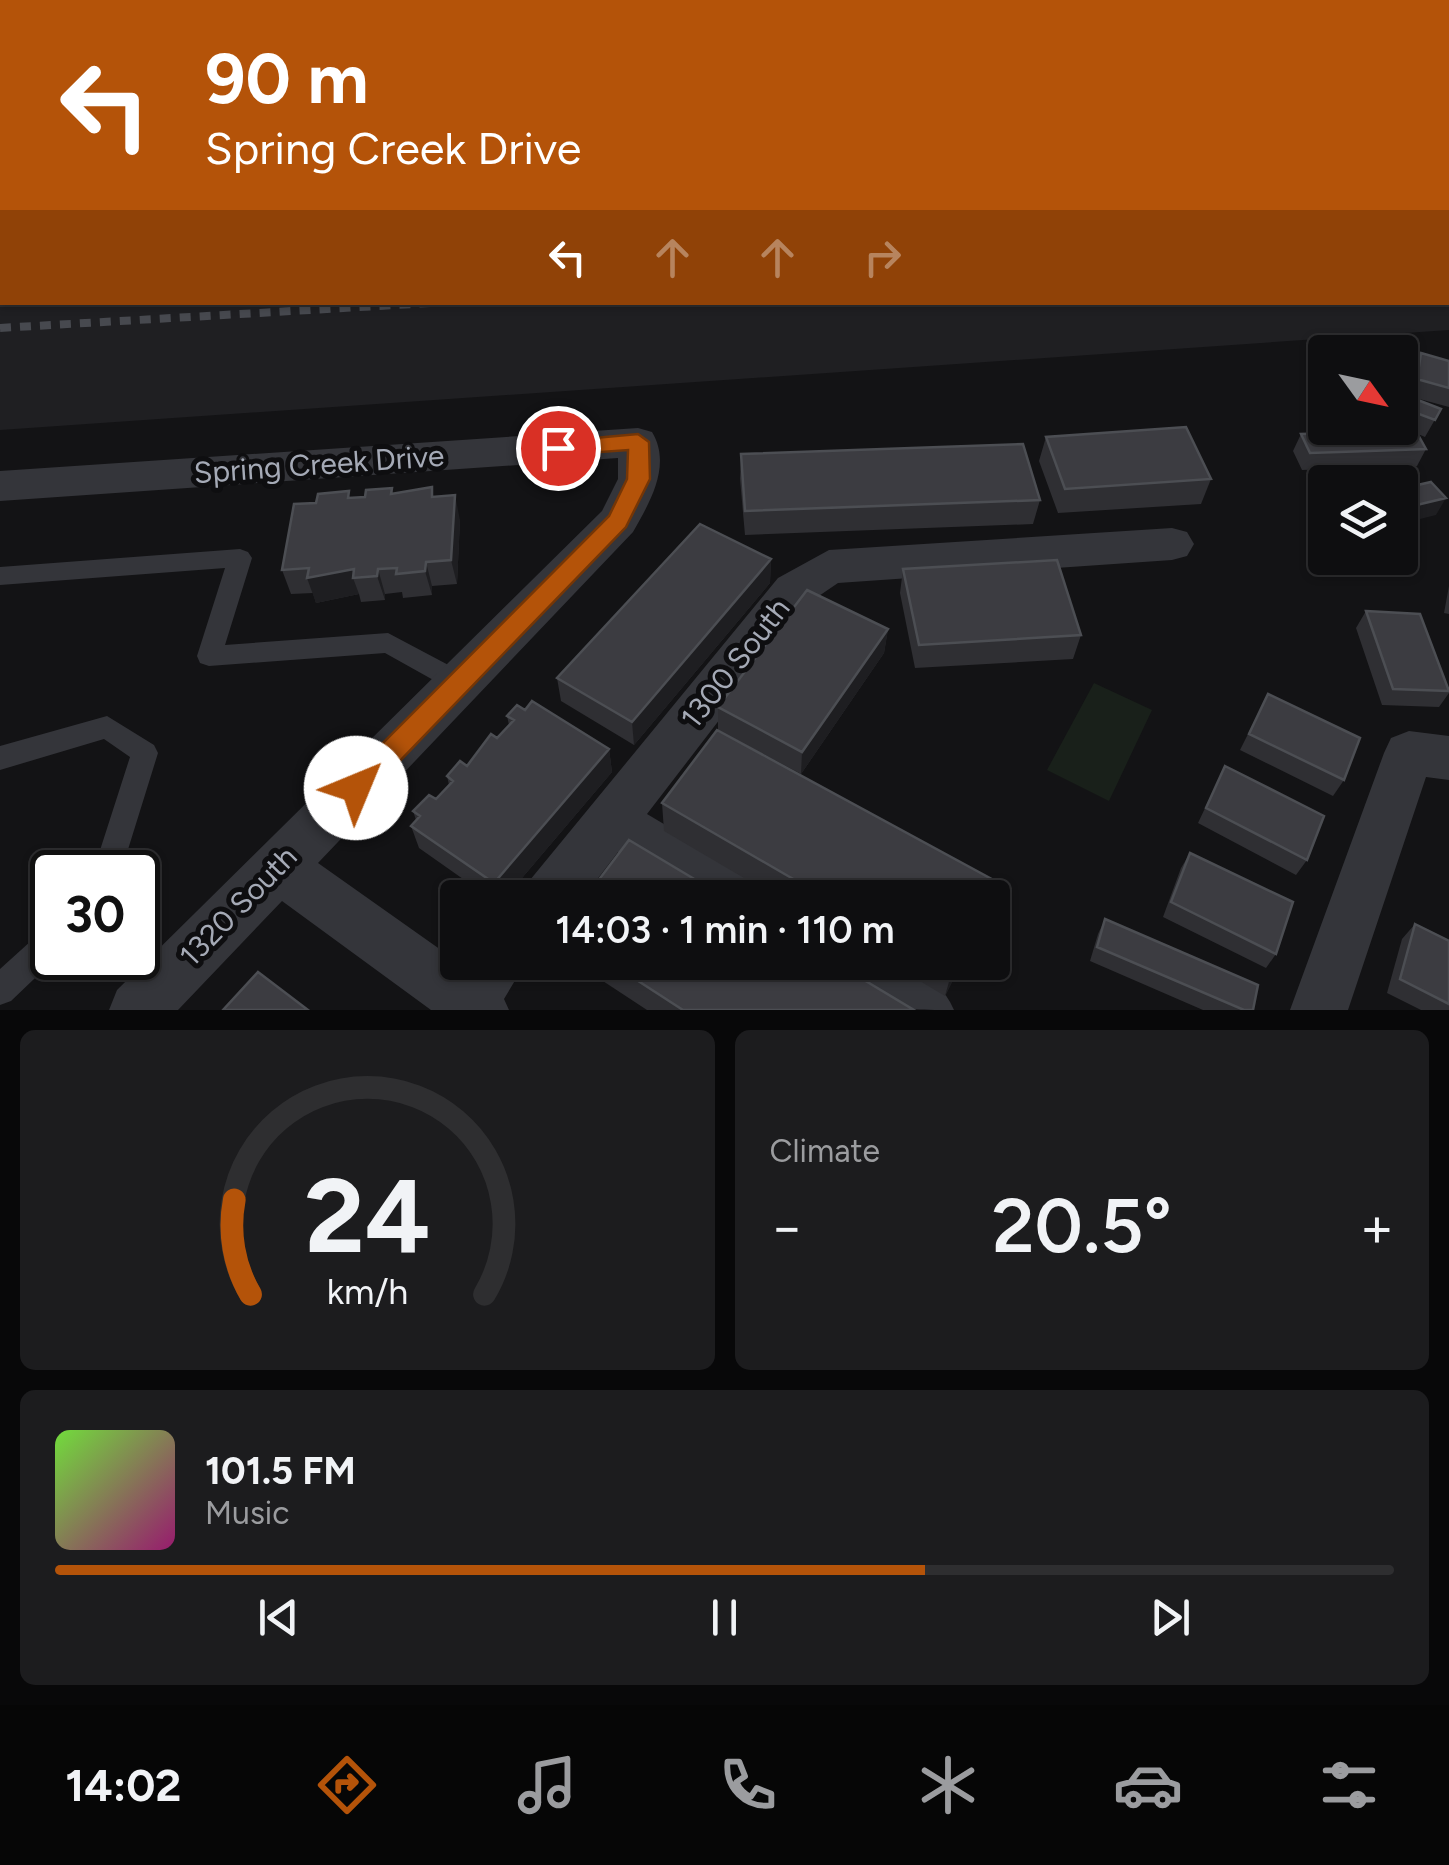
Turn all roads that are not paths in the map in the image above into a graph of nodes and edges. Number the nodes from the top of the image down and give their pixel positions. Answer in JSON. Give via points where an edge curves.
{"nodes":[{"id":1,"x":638,"y":442,"type":"joint"},
{"id":2,"x":0,"y":486,"type":"edge"},
{"id":3,"x":1172,"y":544,"type":"dead end"},
{"id":4,"x":0,"y":576,"type":"edge"},
{"id":5,"x":462,"y":684,"type":"junction"},
{"id":6,"x":1438,"y":756,"type":"edge"},
{"id":7,"x":0,"y":758,"type":"edge"},
{"id":8,"x":611,"y":820,"type":"junction"},
{"id":9,"x":113,"y":850,"type":"edge"},
{"id":10,"x":277,"y":866,"type":"junction"},
{"id":11,"x":563,"y":880,"type":"edge"},
{"id":12,"x":710,"y":880,"type":"edge"},
{"id":13,"x":30,"y":961,"type":"edge"},
{"id":14,"x":876,"y":980,"type":"edge"},
{"id":15,"x":0,"y":990,"type":"edge"},
{"id":16,"x":482,"y":991,"type":"edge"},
{"id":17,"x":138,"y":1010,"type":"edge"},
{"id":18,"x":925,"y":1010,"type":"edge"},
{"id":19,"x":1319,"y":1010,"type":"edge"}],
"edges":[{"from":1,"to":2,"type":"street","name":"Spring Creek Drive"},
{"from":1,"to":5,"type":"street","name":"1320 South","via":[[638,479],[618,521]]},
{"from":3,"to":8,"type":"street","name":"1300 South","via":[[829,567],[794,590]]},
{"from":4,"to":5,"type":"lane","via":[[240,558],[210,656],[388,643]]},
{"from":5,"to":10,"type":"street","name":"1320 South"},
{"from":6,"to":19,"type":"street","via":[[1410,753]]},
{"from":7,"to":9,"type":"lane","via":[[107,726],[144,753]]},
{"from":8,"to":11,"type":"street","name":"1300 South"},
{"from":8,"to":12,"type":"street"},
{"from":10,"to":16,"type":"street"},
{"from":10,"to":17,"type":"street","name":"1320 South"},
{"from":13,"to":15,"type":"lane"},
{"from":14,"to":18,"type":"street"}]}
